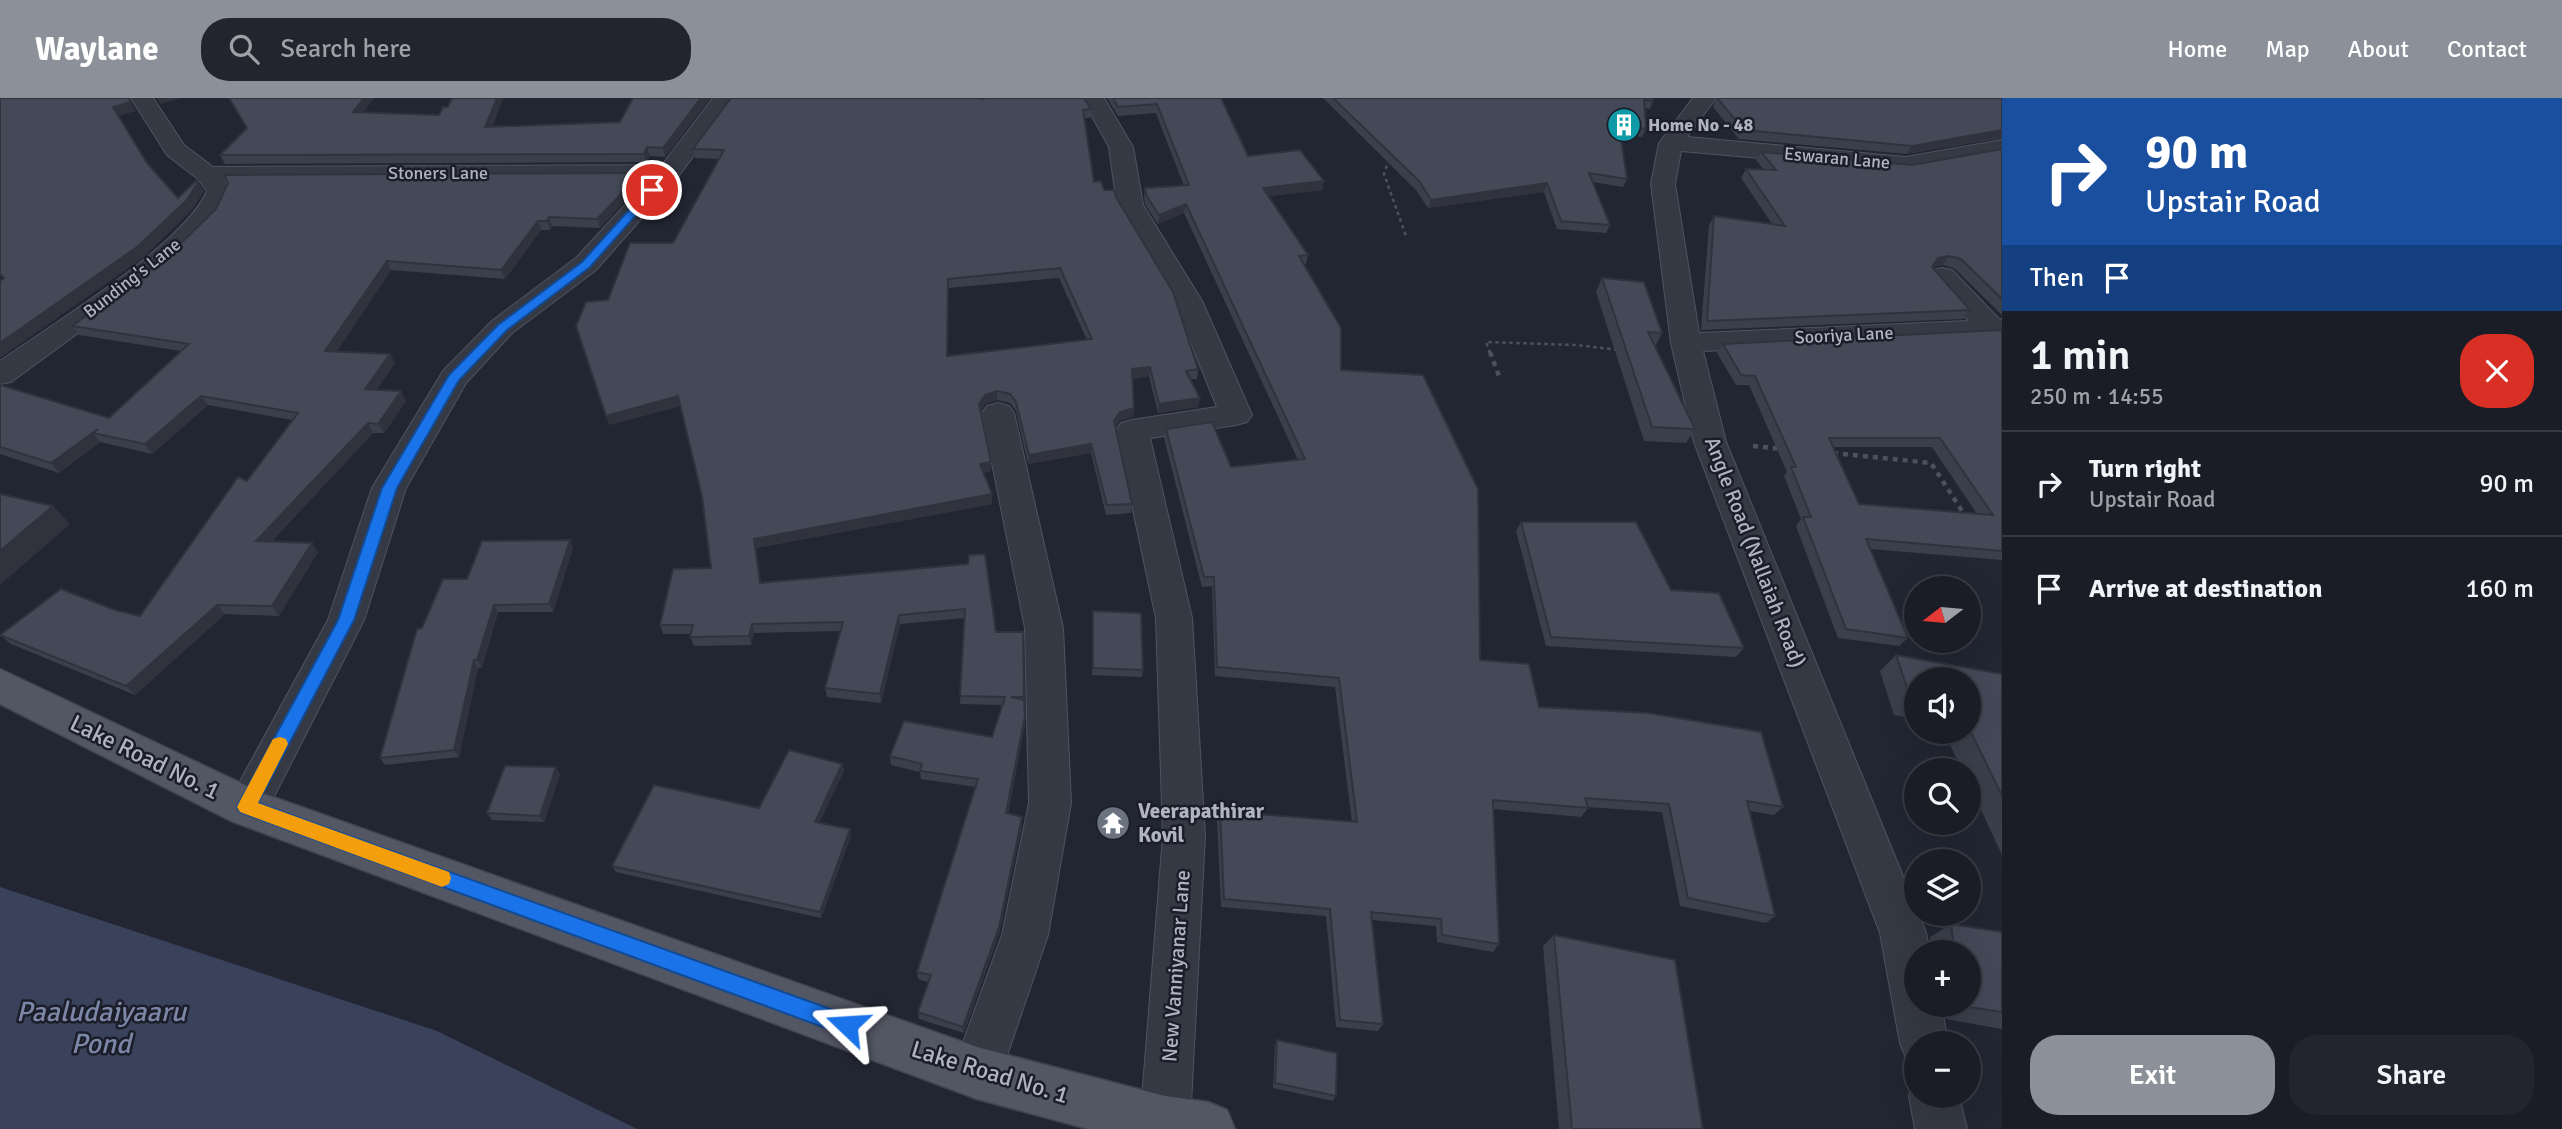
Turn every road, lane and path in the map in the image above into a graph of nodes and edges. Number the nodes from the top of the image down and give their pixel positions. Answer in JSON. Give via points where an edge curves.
{"nodes":[{"id":1,"x":142,"y":98,"type":"edge"},
{"id":2,"x":725,"y":98,"type":"edge"},
{"id":3,"x":1093,"y":98,"type":"edge"},
{"id":4,"x":1704,"y":98,"type":"edge"},
{"id":5,"x":1671,"y":143,"type":"junction"},
{"id":6,"x":2002,"y":147,"type":"edge"},
{"id":7,"x":1393,"y":150,"type":"edge"},
{"id":8,"x":669,"y":172,"type":"junction"},
{"id":9,"x":207,"y":174,"type":"junction"},
{"id":10,"x":1406,"y":236,"type":"dead end"},
{"id":11,"x":1942,"y":276,"type":"edge"},
{"id":12,"x":1997,"y":328,"type":"edge"},
{"id":13,"x":1688,"y":350,"type":"junction"},
{"id":14,"x":0,"y":375,"type":"edge"},
{"id":15,"x":1499,"y":376,"type":"dead end"},
{"id":16,"x":998,"y":413,"type":"dead end"},
{"id":17,"x":1710,"y":442,"type":"junction"},
{"id":18,"x":1793,"y":450,"type":"edge"},
{"id":19,"x":1821,"y":452,"type":"edge"},
{"id":20,"x":1968,"y":520,"type":"edge"},
{"id":21,"x":0,"y":685,"type":"edge"},
{"id":22,"x":247,"y":807,"type":"junction"},
{"id":23,"x":1904,"y":940,"type":"edge"},
{"id":24,"x":977,"y":1073,"type":"junction"},
{"id":25,"x":1937,"y":1108,"type":"edge"},
{"id":26,"x":1186,"y":1126,"type":"edge"},
{"id":27,"x":1941,"y":1129,"type":"edge"}],
"edges":[{"from":1,"to":9,"type":"street","via":[[175,150]]},
{"from":2,"to":8,"type":"street"},
{"from":3,"to":26,"type":"street","name":"New Vanniyanar Lane","via":[[1121,148],[1130,205],[1188,301],[1236,415],[1132,430],[1174,618],[1184,836]]},
{"from":4,"to":5,"type":"street","name":"Angle Road (Nallaiah Road)"},
{"from":5,"to":6,"type":"street","name":"Eswaran Lane","via":[[1906,164]]},
{"from":5,"to":13,"type":"street","name":"Angle Road (Nallaiah Road)","via":[[1663,184]]},
{"from":7,"to":10,"type":"path","via":[[1384,174]]},
{"from":8,"to":9,"type":"street","name":"Stoners Lane"},
{"from":8,"to":22,"type":"street","via":[[586,264],[502,327],[454,378],[389,488],[346,620]]},
{"from":9,"to":14,"type":"street","name":"Bunding's Lane","via":[[219,191],[211,211],[161,259]]},
{"from":11,"to":12,"type":"street"},
{"from":12,"to":13,"type":"street","name":"Sooriya Lane"},
{"from":13,"to":15,"type":"path","via":[[1486,342]]},
{"from":13,"to":17,"type":"street","name":"Angle Road (Nallaiah Road)"},
{"from":16,"to":24,"type":"street","via":[[1044,628],[1050,803],[1024,935]]},
{"from":17,"to":18,"type":"path"},
{"from":17,"to":23,"type":"street","name":"Angle Road (Nallaiah Road)"},
{"from":19,"to":20,"type":"path","via":[[1931,463]]},
{"from":21,"to":22,"type":"main road","name":"Lake Road No. 1"},
{"from":22,"to":24,"type":"main road","name":"Lake Road No. 1"},
{"from":24,"to":26,"type":"main road","name":"Lake Road No. 1"},
{"from":25,"to":27,"type":"street"}]}
